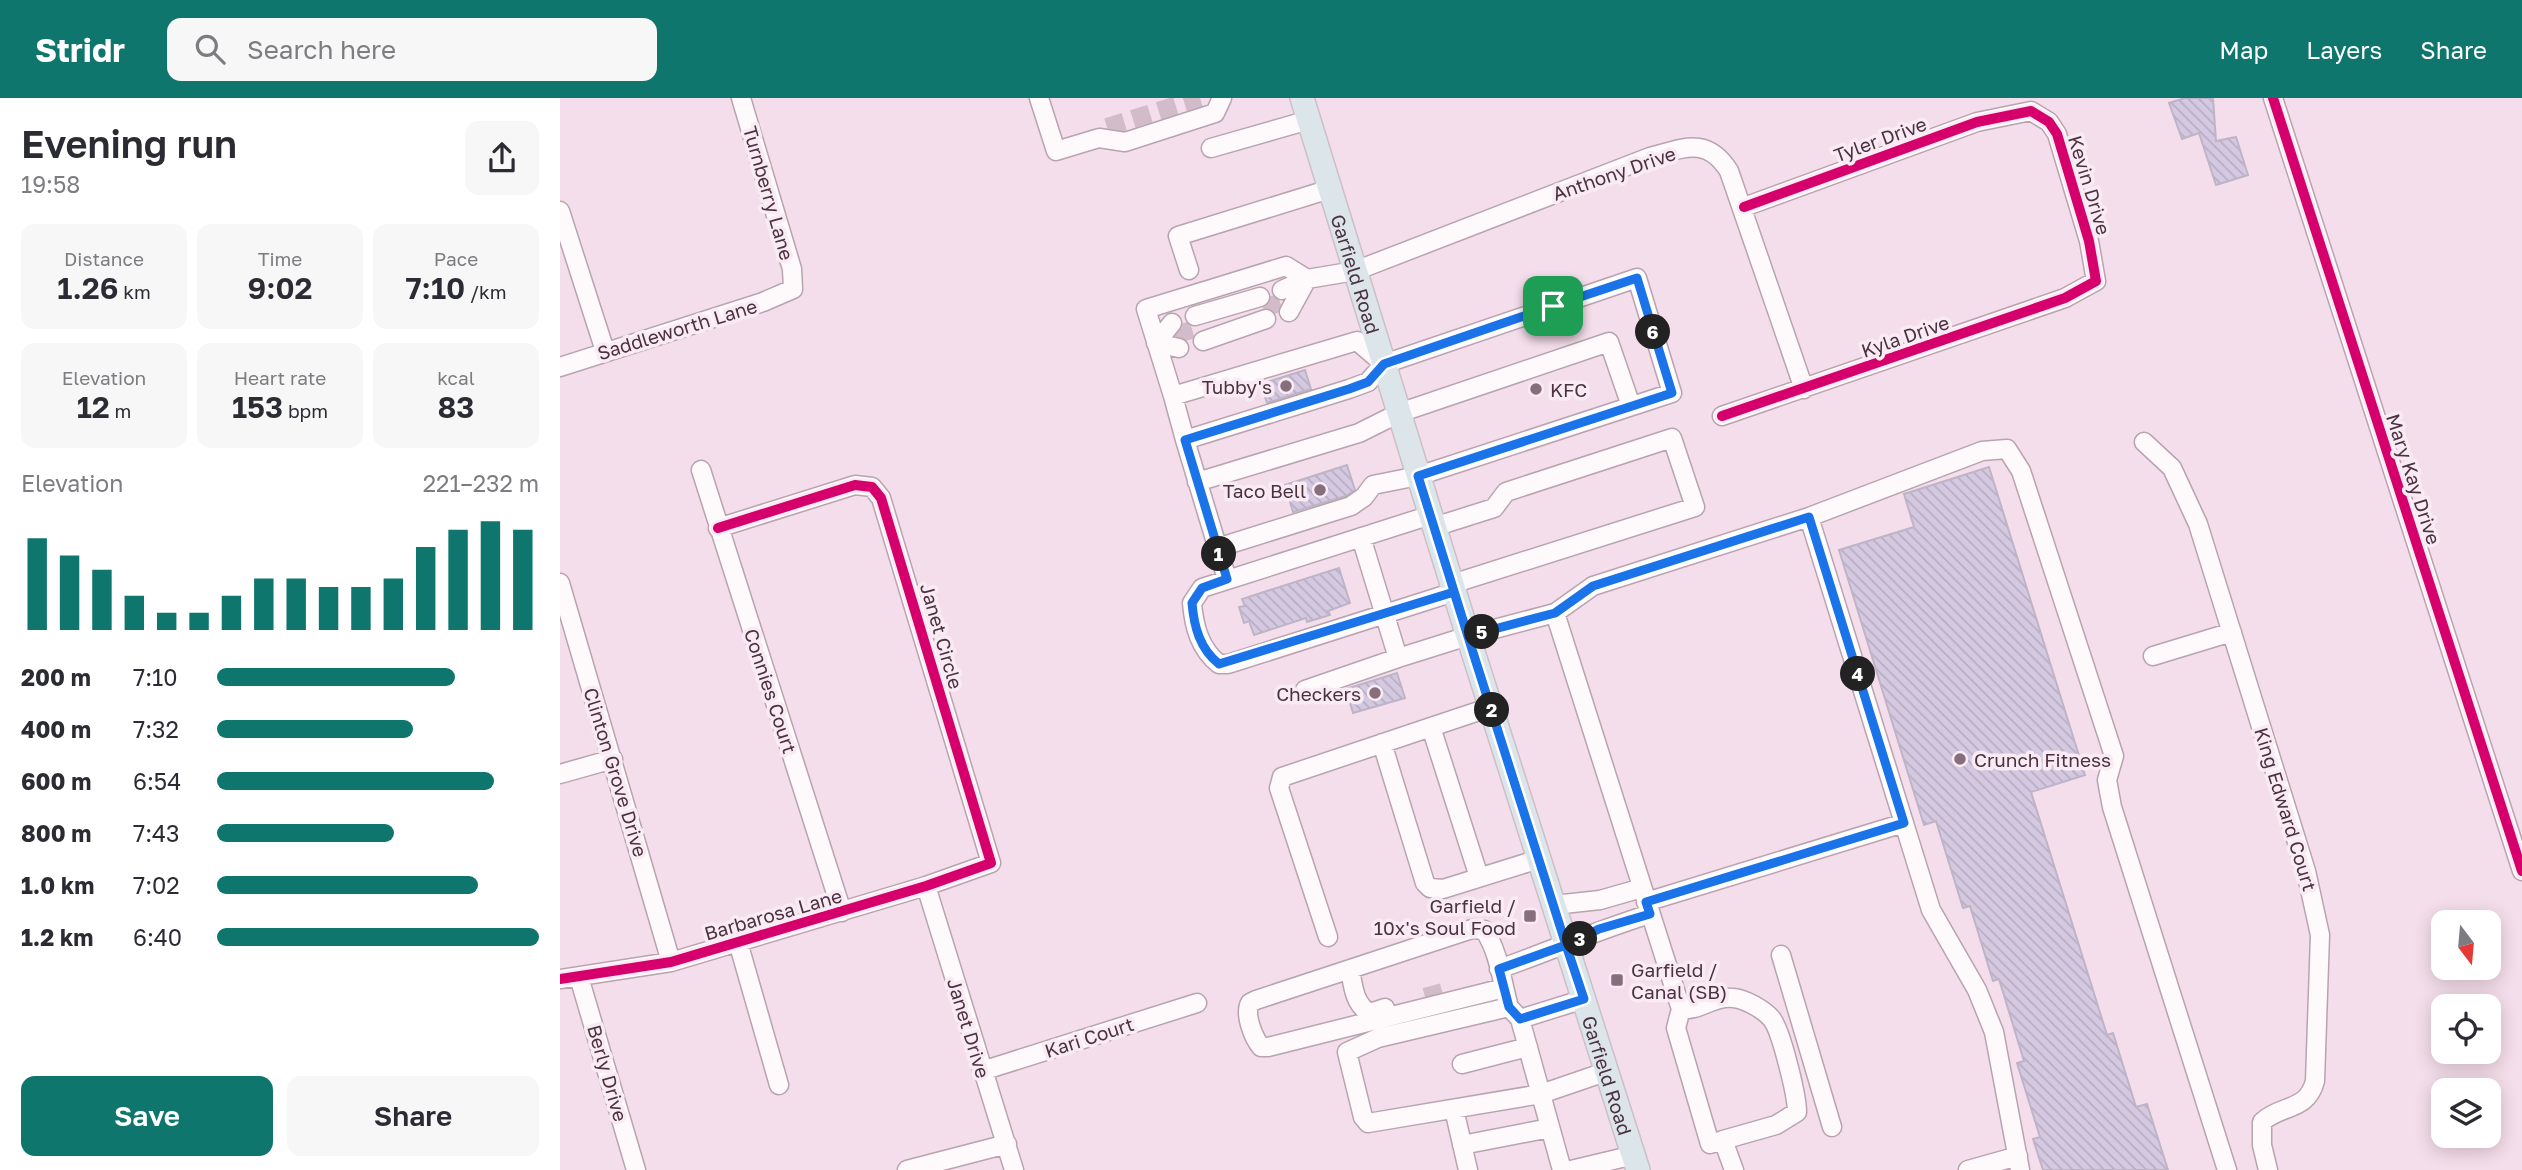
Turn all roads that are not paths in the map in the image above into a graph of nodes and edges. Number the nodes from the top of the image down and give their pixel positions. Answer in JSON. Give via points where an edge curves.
{"nodes":[{"id":1,"x":741,"y":98,"type":"edge"},
{"id":2,"x":1222,"y":98,"type":"edge"},
{"id":3,"x":2273,"y":98,"type":"edge"},
{"id":4,"x":1043,"y":99,"type":"edge"},
{"id":5,"x":1305,"y":109,"type":"edge"},
{"id":6,"x":2031,"y":111,"type":"joint"},
{"id":7,"x":1107,"y":127,"type":"tunnel mouth"},
{"id":8,"x":1054,"y":143,"type":"junction"},
{"id":9,"x":1211,"y":148,"type":"dead end"},
{"id":10,"x":1330,"y":190,"type":"junction"},
{"id":11,"x":1744,"y":207,"type":"junction"},
{"id":12,"x":560,"y":211,"type":"edge"},
{"id":13,"x":1189,"y":270,"type":"dead end"},
{"id":14,"x":1355,"y":271,"type":"junction"},
{"id":15,"x":1307,"y":279,"type":"junction"},
{"id":16,"x":2096,"y":281,"type":"joint"},
{"id":17,"x":793,"y":289,"type":"joint"},
{"id":18,"x":1286,"y":301,"type":"tunnel mouth"},
{"id":19,"x":1263,"y":308,"type":"joint"},
{"id":20,"x":1175,"y":335,"type":"tunnel mouth"},
{"id":21,"x":1156,"y":343,"type":"junction"},
{"id":22,"x":605,"y":351,"type":"junction"},
{"id":23,"x":1384,"y":364,"type":"junction"},
{"id":24,"x":560,"y":366,"type":"edge"},
{"id":25,"x":1804,"y":389,"type":"junction"},
{"id":26,"x":1173,"y":396,"type":"junction"},
{"id":27,"x":1631,"y":407,"type":"junction"},
{"id":28,"x":1399,"y":413,"type":"junction"},
{"id":29,"x":1722,"y":416,"type":"dead end"},
{"id":30,"x":1185,"y":440,"type":"junction"},
{"id":31,"x":2144,"y":442,"type":"dead end"},
{"id":32,"x":701,"y":470,"type":"dead end"},
{"id":33,"x":1418,"y":476,"type":"junction"},
{"id":34,"x":1198,"y":482,"type":"junction"},
{"id":35,"x":1809,"y":517,"type":"junction"},
{"id":36,"x":1433,"y":521,"type":"junction"},
{"id":37,"x":718,"y":528,"type":"junction"},
{"id":38,"x":1361,"y":537,"type":"junction"},
{"id":39,"x":1217,"y":548,"type":"junction"},
{"id":40,"x":1227,"y":579,"type":"junction"},
{"id":41,"x":560,"y":583,"type":"edge"},
{"id":42,"x":1453,"y":588,"type":"junction"},
{"id":43,"x":1555,"y":613,"type":"junction"},
{"id":44,"x":1384,"y":614,"type":"junction"},
{"id":45,"x":2232,"y":632,"type":"junction"},
{"id":46,"x":1468,"y":636,"type":"junction"},
{"id":47,"x":2153,"y":656,"type":"dead end"},
{"id":48,"x":1398,"y":658,"type":"junction"},
{"id":49,"x":1304,"y":690,"type":"dead end"},
{"id":50,"x":1491,"y":707,"type":"junction"},
{"id":51,"x":1431,"y":727,"type":"junction"},
{"id":52,"x":1382,"y":743,"type":"junction"},
{"id":53,"x":612,"y":759,"type":"junction"},
{"id":54,"x":560,"y":774,"type":"edge"},
{"id":55,"x":1904,"y":823,"type":"junction"},
{"id":56,"x":1539,"y":859,"type":"junction"},
{"id":57,"x":2520,"y":860,"type":"edge"},
{"id":58,"x":991,"y":863,"type":"joint"},
{"id":59,"x":1479,"y":877,"type":"junction"},
{"id":60,"x":926,"y":886,"type":"junction"},
{"id":61,"x":1646,"y":901,"type":"junction"},
{"id":62,"x":1553,"y":905,"type":"junction"},
{"id":63,"x":842,"y":912,"type":"junction"},
{"id":64,"x":1328,"y":937,"type":"dead end"},
{"id":65,"x":738,"y":942,"type":"junction"},
{"id":66,"x":1566,"y":945,"type":"junction"},
{"id":67,"x":1781,"y":955,"type":"dead end"},
{"id":68,"x":671,"y":961,"type":"junction"},
{"id":69,"x":1350,"y":969,"type":"junction"},
{"id":70,"x":1499,"y":969,"type":"junction"},
{"id":71,"x":579,"y":977,"type":"junction"},
{"id":72,"x":560,"y":979,"type":"edge"},
{"id":73,"x":1504,"y":988,"type":"junction"},
{"id":74,"x":1443,"y":992,"type":"tunnel mouth"},
{"id":75,"x":1471,"y":996,"type":"junction"},
{"id":76,"x":1425,"y":998,"type":"tunnel mouth"},
{"id":77,"x":1584,"y":999,"type":"junction"},
{"id":78,"x":1197,"y":1003,"type":"dead end"},
{"id":79,"x":1681,"y":1009,"type":"junction"},
{"id":80,"x":1514,"y":1013,"type":"junction"},
{"id":81,"x":1528,"y":1047,"type":"junction"},
{"id":82,"x":1462,"y":1064,"type":"dead end"},
{"id":83,"x":982,"y":1071,"type":"junction"},
{"id":84,"x":1608,"y":1072,"type":"junction"},
{"id":85,"x":779,"y":1085,"type":"dead end"},
{"id":86,"x":1541,"y":1094,"type":"junction"},
{"id":87,"x":1454,"y":1109,"type":"junction"},
{"id":88,"x":1832,"y":1127,"type":"dead end"},
{"id":89,"x":1550,"y":1128,"type":"junction"},
{"id":90,"x":1723,"y":1140,"type":"junction"},
{"id":91,"x":1007,"y":1144,"type":"junction"},
{"id":92,"x":1462,"y":1145,"type":"junction"},
{"id":93,"x":1636,"y":1162,"type":"edge"},
{"id":94,"x":2019,"y":1163,"type":"edge"},
{"id":95,"x":1732,"y":1164,"type":"edge"},
{"id":96,"x":636,"y":1170,"type":"edge"},
{"id":97,"x":907,"y":1170,"type":"edge"},
{"id":98,"x":1014,"y":1170,"type":"edge"},
{"id":99,"x":1468,"y":1170,"type":"edge"},
{"id":100,"x":1562,"y":1170,"type":"edge"},
{"id":101,"x":1571,"y":1170,"type":"edge"},
{"id":102,"x":1968,"y":1170,"type":"edge"},
{"id":103,"x":2227,"y":1170,"type":"edge"},
{"id":104,"x":2268,"y":1170,"type":"edge"}],
"edges":[{"from":1,"to":17,"type":"street","name":"Turnberry Lane","via":[[792,269]]},
{"from":2,"to":8,"type":"street","via":[[1215,113],[1125,142],[1099,138],[1056,151]]},
{"from":3,"to":57,"type":"street","name":"Mary Kay Drive"},
{"from":4,"to":8,"type":"street"},
{"from":5,"to":9,"type":"street"},
{"from":5,"to":10,"type":"main road","name":"Garfield Road"},
{"from":6,"to":11,"type":"street","name":"Tyler Drive","via":[[1977,122]]},
{"from":6,"to":16,"type":"street","name":"Kevin Drive","via":[[2049,122],[2057,134]]},
{"from":7,"to":8,"type":"street"},
{"from":10,"to":13,"type":"street","via":[[1178,236]]},
{"from":10,"to":14,"type":"main road","name":"Garfield Road"},
{"from":11,"to":14,"type":"street","name":"Anthony Drive","via":[[1720,157],[1709,149],[1691,147],[1650,157]]},
{"from":11,"to":25,"type":"street","name":"Anthony Drive"},
{"from":12,"to":22,"type":"street"},
{"from":14,"to":15,"type":"street","name":"Anthony Drive"},
{"from":14,"to":23,"type":"main road","name":"Garfield Road"},
{"from":15,"to":18,"type":"street"},
{"from":15,"to":21,"type":"street","via":[[1286,266],[1146,309]]},
{"from":16,"to":25,"type":"street","name":"Kyla Drive","via":[[2065,298]]},
{"from":17,"to":22,"type":"street","name":"Saddleworth Lane"},
{"from":19,"to":19,"type":"street","via":[[1198,328]]},
{"from":20,"to":21,"type":"street"},
{"from":21,"to":26,"type":"street"},
{"from":22,"to":24,"type":"street","name":"Saddleworth Lane"},
{"from":23,"to":26,"type":"street","via":[[1357,341]]},
{"from":23,"to":27,"type":"street","via":[[1637,278],[1672,393]]},
{"from":23,"to":28,"type":"main road","name":"Garfield Road"},
{"from":23,"to":30,"type":"street","via":[[1368,382]]},
{"from":25,"to":29,"type":"street","name":"Kyla Drive"},
{"from":26,"to":30,"type":"street"},
{"from":27,"to":28,"type":"street","via":[[1609,342]]},
{"from":27,"to":33,"type":"street"},
{"from":28,"to":33,"type":"main road","name":"Garfield Road"},
{"from":28,"to":34,"type":"street","via":[[1359,433]]},
{"from":30,"to":34,"type":"street"},
{"from":31,"to":45,"type":"street","name":"King Edward Court","via":[[2172,468],[2186,491]]},
{"from":32,"to":37,"type":"street","name":"Connies Court"},
{"from":33,"to":36,"type":"main road","name":"Garfield Road"},
{"from":33,"to":39,"type":"street","via":[[1373,485],[1351,506]]},
{"from":34,"to":39,"type":"street"},
{"from":35,"to":43,"type":"street","via":[[1593,586]]},
{"from":35,"to":55,"type":"street"},
{"from":35,"to":103,"type":"street","via":[[1982,451],[2007,449],[2021,471],[2114,756],[2107,780],[2112,807]]},
{"from":36,"to":38,"type":"street"},
{"from":36,"to":42,"type":"main road","name":"Garfield Road"},
{"from":36,"to":42,"type":"street","via":[[1494,508],[1506,492],[1672,438],[1695,507]]},
{"from":37,"to":58,"type":"street","name":"Janet Circle","via":[[855,485],[872,487],[881,498]]},
{"from":37,"to":63,"type":"street","name":"Connies Court"},
{"from":38,"to":40,"type":"street"},
{"from":38,"to":44,"type":"street"},
{"from":39,"to":40,"type":"street"},
{"from":40,"to":44,"type":"street","via":[[1202,588],[1192,603],[1201,642],[1219,664]]},
{"from":41,"to":53,"type":"street","name":"Clinton Grove Drive"},
{"from":42,"to":44,"type":"street"},
{"from":42,"to":46,"type":"main road","name":"Garfield Road"},
{"from":43,"to":46,"type":"street"},
{"from":43,"to":61,"type":"street"},
{"from":44,"to":48,"type":"street"},
{"from":45,"to":47,"type":"street"},
{"from":45,"to":104,"type":"street","name":"King Edward Court","via":[[2306,871],[2320,935],[2315,1081],[2302,1104],[2262,1122]]},
{"from":46,"to":48,"type":"street"},
{"from":46,"to":50,"type":"main road","name":"Garfield Road"},
{"from":48,"to":49,"type":"street"},
{"from":50,"to":51,"type":"street"},
{"from":50,"to":56,"type":"main road","name":"Garfield Road"},
{"from":51,"to":52,"type":"street"},
{"from":51,"to":59,"type":"street"},
{"from":52,"to":59,"type":"street","via":[[1425,883],[1443,889]]},
{"from":52,"to":64,"type":"street","via":[[1289,773],[1279,782]]},
{"from":53,"to":54,"type":"street"},
{"from":53,"to":68,"type":"street","name":"Clinton Grove Drive"},
{"from":55,"to":61,"type":"street"},
{"from":55,"to":94,"type":"street","via":[[1931,910],[1994,1032]]},
{"from":56,"to":59,"type":"street"},
{"from":56,"to":62,"type":"main road","name":"Garfield Road"},
{"from":58,"to":60,"type":"street","name":"Barbarosa Lane"},
{"from":60,"to":63,"type":"street","name":"Barbarosa Lane"},
{"from":60,"to":83,"type":"street","name":"Janet Drive"},
{"from":61,"to":62,"type":"street"},
{"from":61,"to":66,"type":"street"},
{"from":61,"to":79,"type":"street"},
{"from":62,"to":66,"type":"main road","name":"Garfield Road"},
{"from":63,"to":65,"type":"street","name":"Barbarosa Lane"},
{"from":65,"to":68,"type":"street","name":"Barbarosa Lane"},
{"from":65,"to":85,"type":"street"},
{"from":66,"to":70,"type":"street"},
{"from":66,"to":77,"type":"main road","name":"Garfield Road"},
{"from":67,"to":88,"type":"street"},
{"from":68,"to":71,"type":"street","name":"Barbarosa Lane"},
{"from":69,"to":70,"type":"street","via":[[1472,929],[1483,930],[1489,937]]},
{"from":69,"to":75,"type":"street","via":[[1250,1003],[1247,1012],[1261,1046]]},
{"from":69,"to":76,"type":"street","via":[[1357,1002],[1370,1013]]},
{"from":70,"to":73,"type":"street"},
{"from":71,"to":72,"type":"street","name":"Barbarosa Lane"},
{"from":71,"to":96,"type":"street","name":"Berly Drive"},
{"from":73,"to":75,"type":"street"},
{"from":73,"to":80,"type":"street"},
{"from":74,"to":75,"type":"street"},
{"from":77,"to":80,"type":"street"},
{"from":77,"to":84,"type":"main road","name":"Garfield Road"},
{"from":78,"to":83,"type":"street","name":"Kari Court"},
{"from":79,"to":90,"type":"street","via":[[1676,1028],[1710,1144]]},
{"from":79,"to":90,"type":"street","via":[[1691,1011],[1732,998],[1773,1019],[1797,1096],[1797,1112],[1776,1125]]},
{"from":80,"to":81,"type":"street"},
{"from":80,"to":87,"type":"street","via":[[1378,1038],[1347,1052],[1368,1123]]},
{"from":81,"to":82,"type":"street"},
{"from":81,"to":86,"type":"street"},
{"from":83,"to":91,"type":"street","name":"Janet Drive"},
{"from":84,"to":86,"type":"street"},
{"from":84,"to":93,"type":"main road","name":"Garfield Road"},
{"from":86,"to":87,"type":"street"},
{"from":86,"to":89,"type":"street"},
{"from":87,"to":92,"type":"street"},
{"from":89,"to":92,"type":"street"},
{"from":89,"to":100,"type":"street"},
{"from":90,"to":95,"type":"street"},
{"from":91,"to":97,"type":"street"},
{"from":91,"to":98,"type":"street","name":"Janet Drive"},
{"from":92,"to":99,"type":"street"},
{"from":93,"to":101,"type":"street"},
{"from":94,"to":102,"type":"street"}]}
